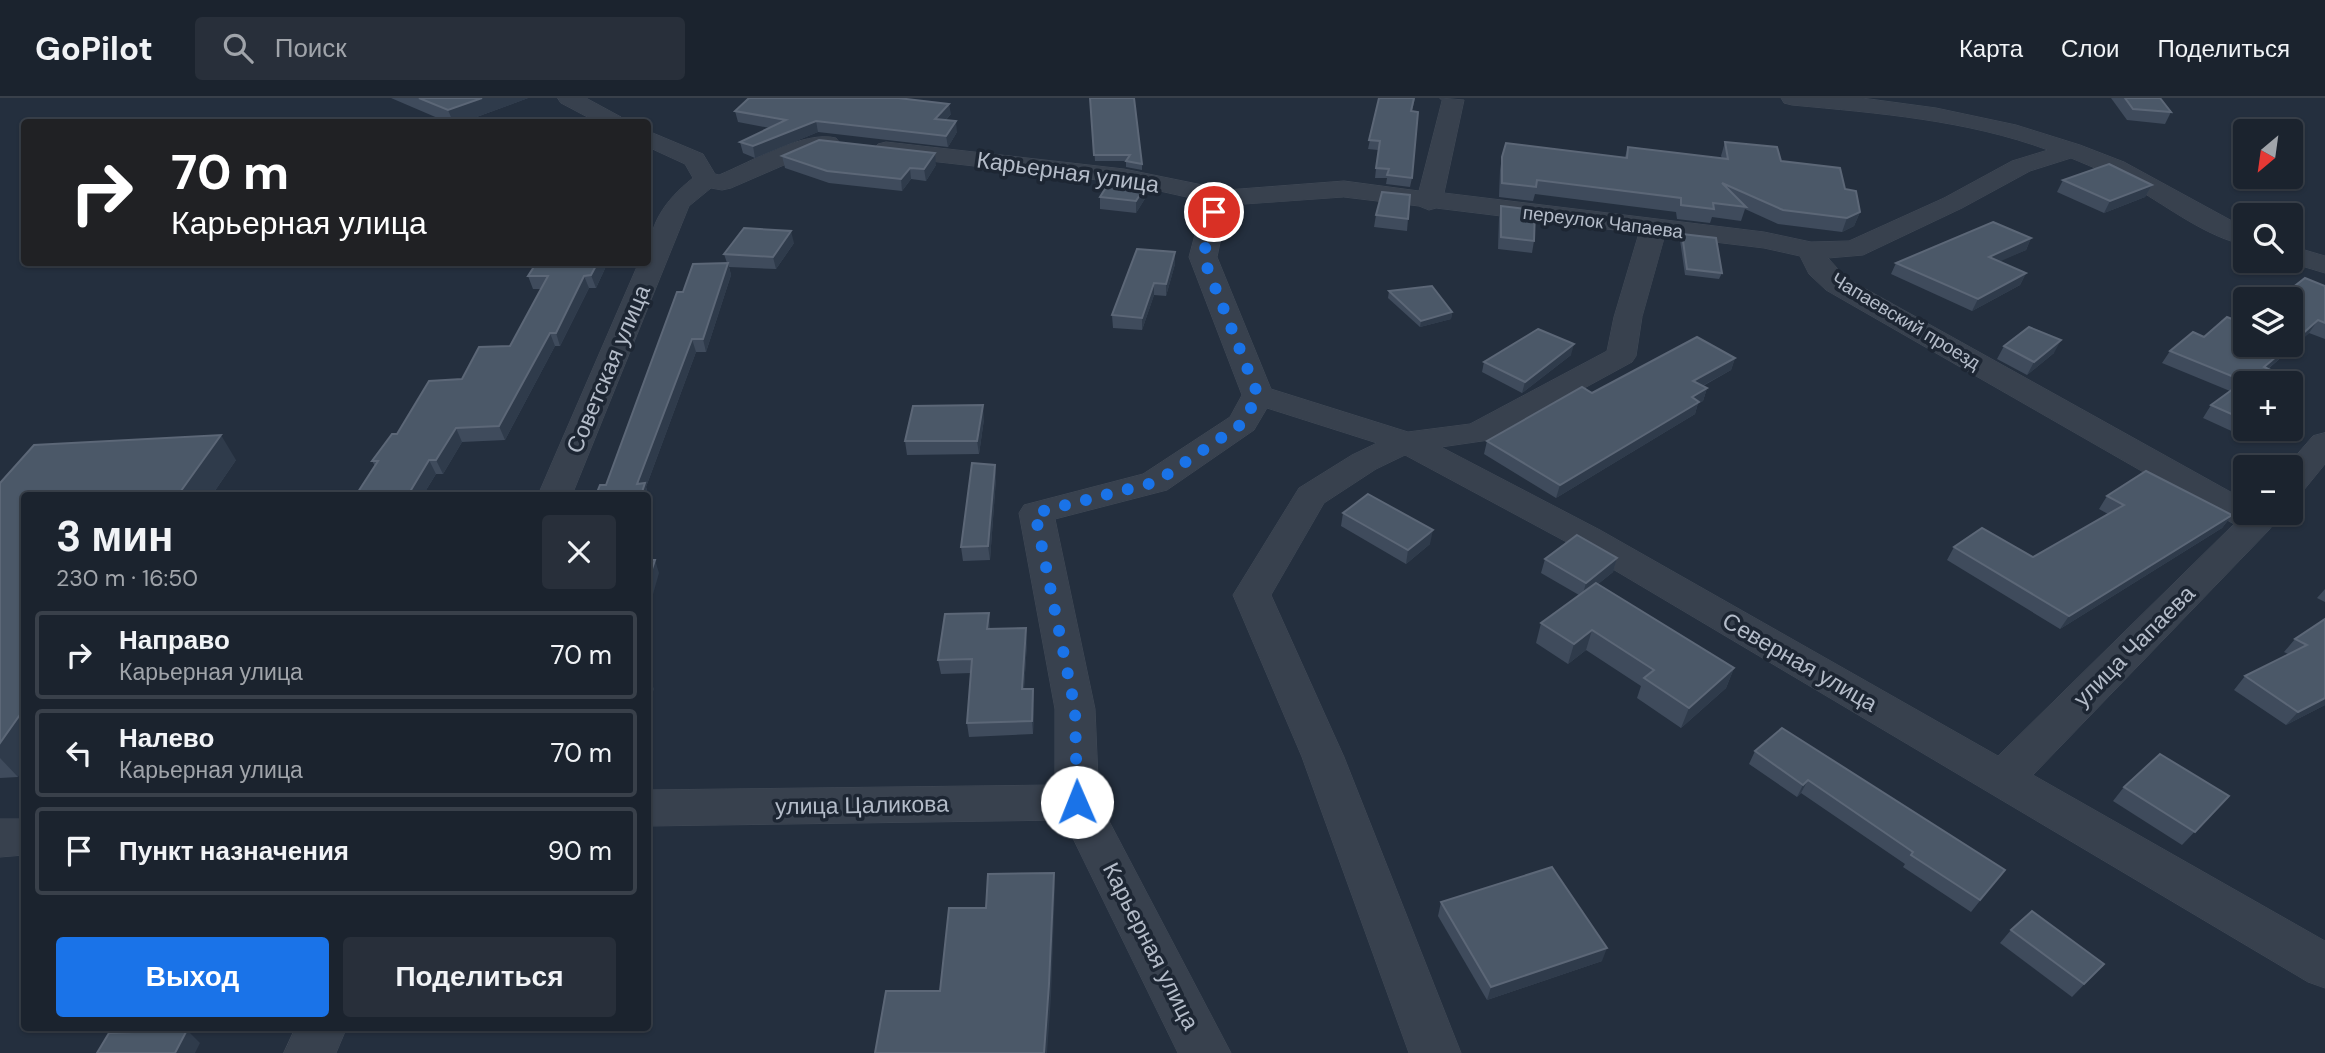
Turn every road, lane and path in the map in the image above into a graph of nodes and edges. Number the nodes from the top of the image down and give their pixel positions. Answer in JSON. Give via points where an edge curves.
{"nodes":[{"id":1,"x":569,"y":98,"type":"edge"},
{"id":2,"x":1451,"y":98,"type":"edge"},
{"id":3,"x":1792,"y":98,"type":"edge"},
{"id":4,"x":608,"y":119,"type":"edge"},
{"id":5,"x":651,"y":139,"type":"edge"},
{"id":6,"x":2071,"y":150,"type":"junction"},
{"id":7,"x":706,"y":180,"type":"junction"},
{"id":8,"x":1227,"y":198,"type":"junction"},
{"id":9,"x":1429,"y":202,"type":"junction"},
{"id":10,"x":678,"y":203,"type":"joint"},
{"id":11,"x":1654,"y":228,"type":"junction"},
{"id":12,"x":2233,"y":231,"type":"edge"},
{"id":13,"x":1811,"y":250,"type":"junction"},
{"id":14,"x":2303,"y":258,"type":"edge"},
{"id":15,"x":2325,"y":265,"type":"edge"},
{"id":16,"x":1258,"y":395,"type":"junction"},
{"id":17,"x":1406,"y":442,"type":"junction"},
{"id":18,"x":2325,"y":443,"type":"edge"},
{"id":19,"x":2303,"y":469,"type":"edge"},
{"id":20,"x":556,"y":492,"type":"edge"},
{"id":21,"x":2233,"y":502,"type":"edge"},
{"id":22,"x":2253,"y":525,"type":"edge"},
{"id":23,"x":2002,"y":779,"type":"junction"},
{"id":24,"x":1077,"y":802,"type":"junction"},
{"id":25,"x":651,"y":808,"type":"edge"},
{"id":26,"x":21,"y":837,"type":"edge"},
{"id":27,"x":0,"y":838,"type":"edge"},
{"id":28,"x":2325,"y":966,"type":"edge"},
{"id":29,"x":320,"y":1031,"type":"edge"},
{"id":30,"x":310,"y":1053,"type":"edge"},
{"id":31,"x":1206,"y":1053,"type":"edge"},
{"id":32,"x":1435,"y":1053,"type":"edge"}],
"edges":[{"from":1,"to":4,"type":"street"},
{"from":2,"to":9,"type":"street"},
{"from":3,"to":6,"type":"street","via":[[1885,107],[2022,134]]},
{"from":5,"to":7,"type":"street","via":[[694,159]]},
{"from":6,"to":12,"type":"street","via":[[2127,174]]},
{"from":6,"to":13,"type":"street","name":"Чапаевский проезд","via":[[2021,166],[1854,249]]},
{"from":7,"to":8,"type":"street","name":"Карьерная улица","via":[[722,183],[818,142],[1124,176]]},
{"from":7,"to":10,"type":"street"},
{"from":8,"to":9,"type":"street","name":"переулок Чапаева","via":[[1344,189]]},
{"from":8,"to":16,"type":"street","via":[[1214,212],[1203,257]]},
{"from":9,"to":11,"type":"street","name":"переулок Чапаева"},
{"from":10,"to":20,"type":"street","name":"Советская улица"},
{"from":11,"to":13,"type":"street","name":"переулок Чапаева","via":[[1765,240]]},
{"from":11,"to":17,"type":"street","via":[[1621,355],[1478,433]]},
{"from":13,"to":21,"type":"street","name":"Чапаевский проезд","via":[[1819,268],[1836,284]]},
{"from":14,"to":15,"type":"street"},
{"from":16,"to":17,"type":"street","name":"Северная улица"},
{"from":16,"to":24,"type":"street","name":"Карьерная улица","via":[[1243,423],[1156,482],[1035,513],[1075,709]]},
{"from":17,"to":23,"type":"street","name":"Северная улица","via":[[1587,538]]},
{"from":17,"to":32,"type":"street","via":[[1311,496],[1252,595],[1323,757]]},
{"from":18,"to":19,"type":"street"},
{"from":22,"to":23,"type":"street","name":"улица Чапаева"},
{"from":23,"to":28,"type":"street","name":"Северная улица"},
{"from":24,"to":25,"type":"street","name":"улица Цаликова"},
{"from":24,"to":31,"type":"street","name":"Карьерная улица"},
{"from":26,"to":27,"type":"street"},
{"from":29,"to":30,"type":"street"}]}
